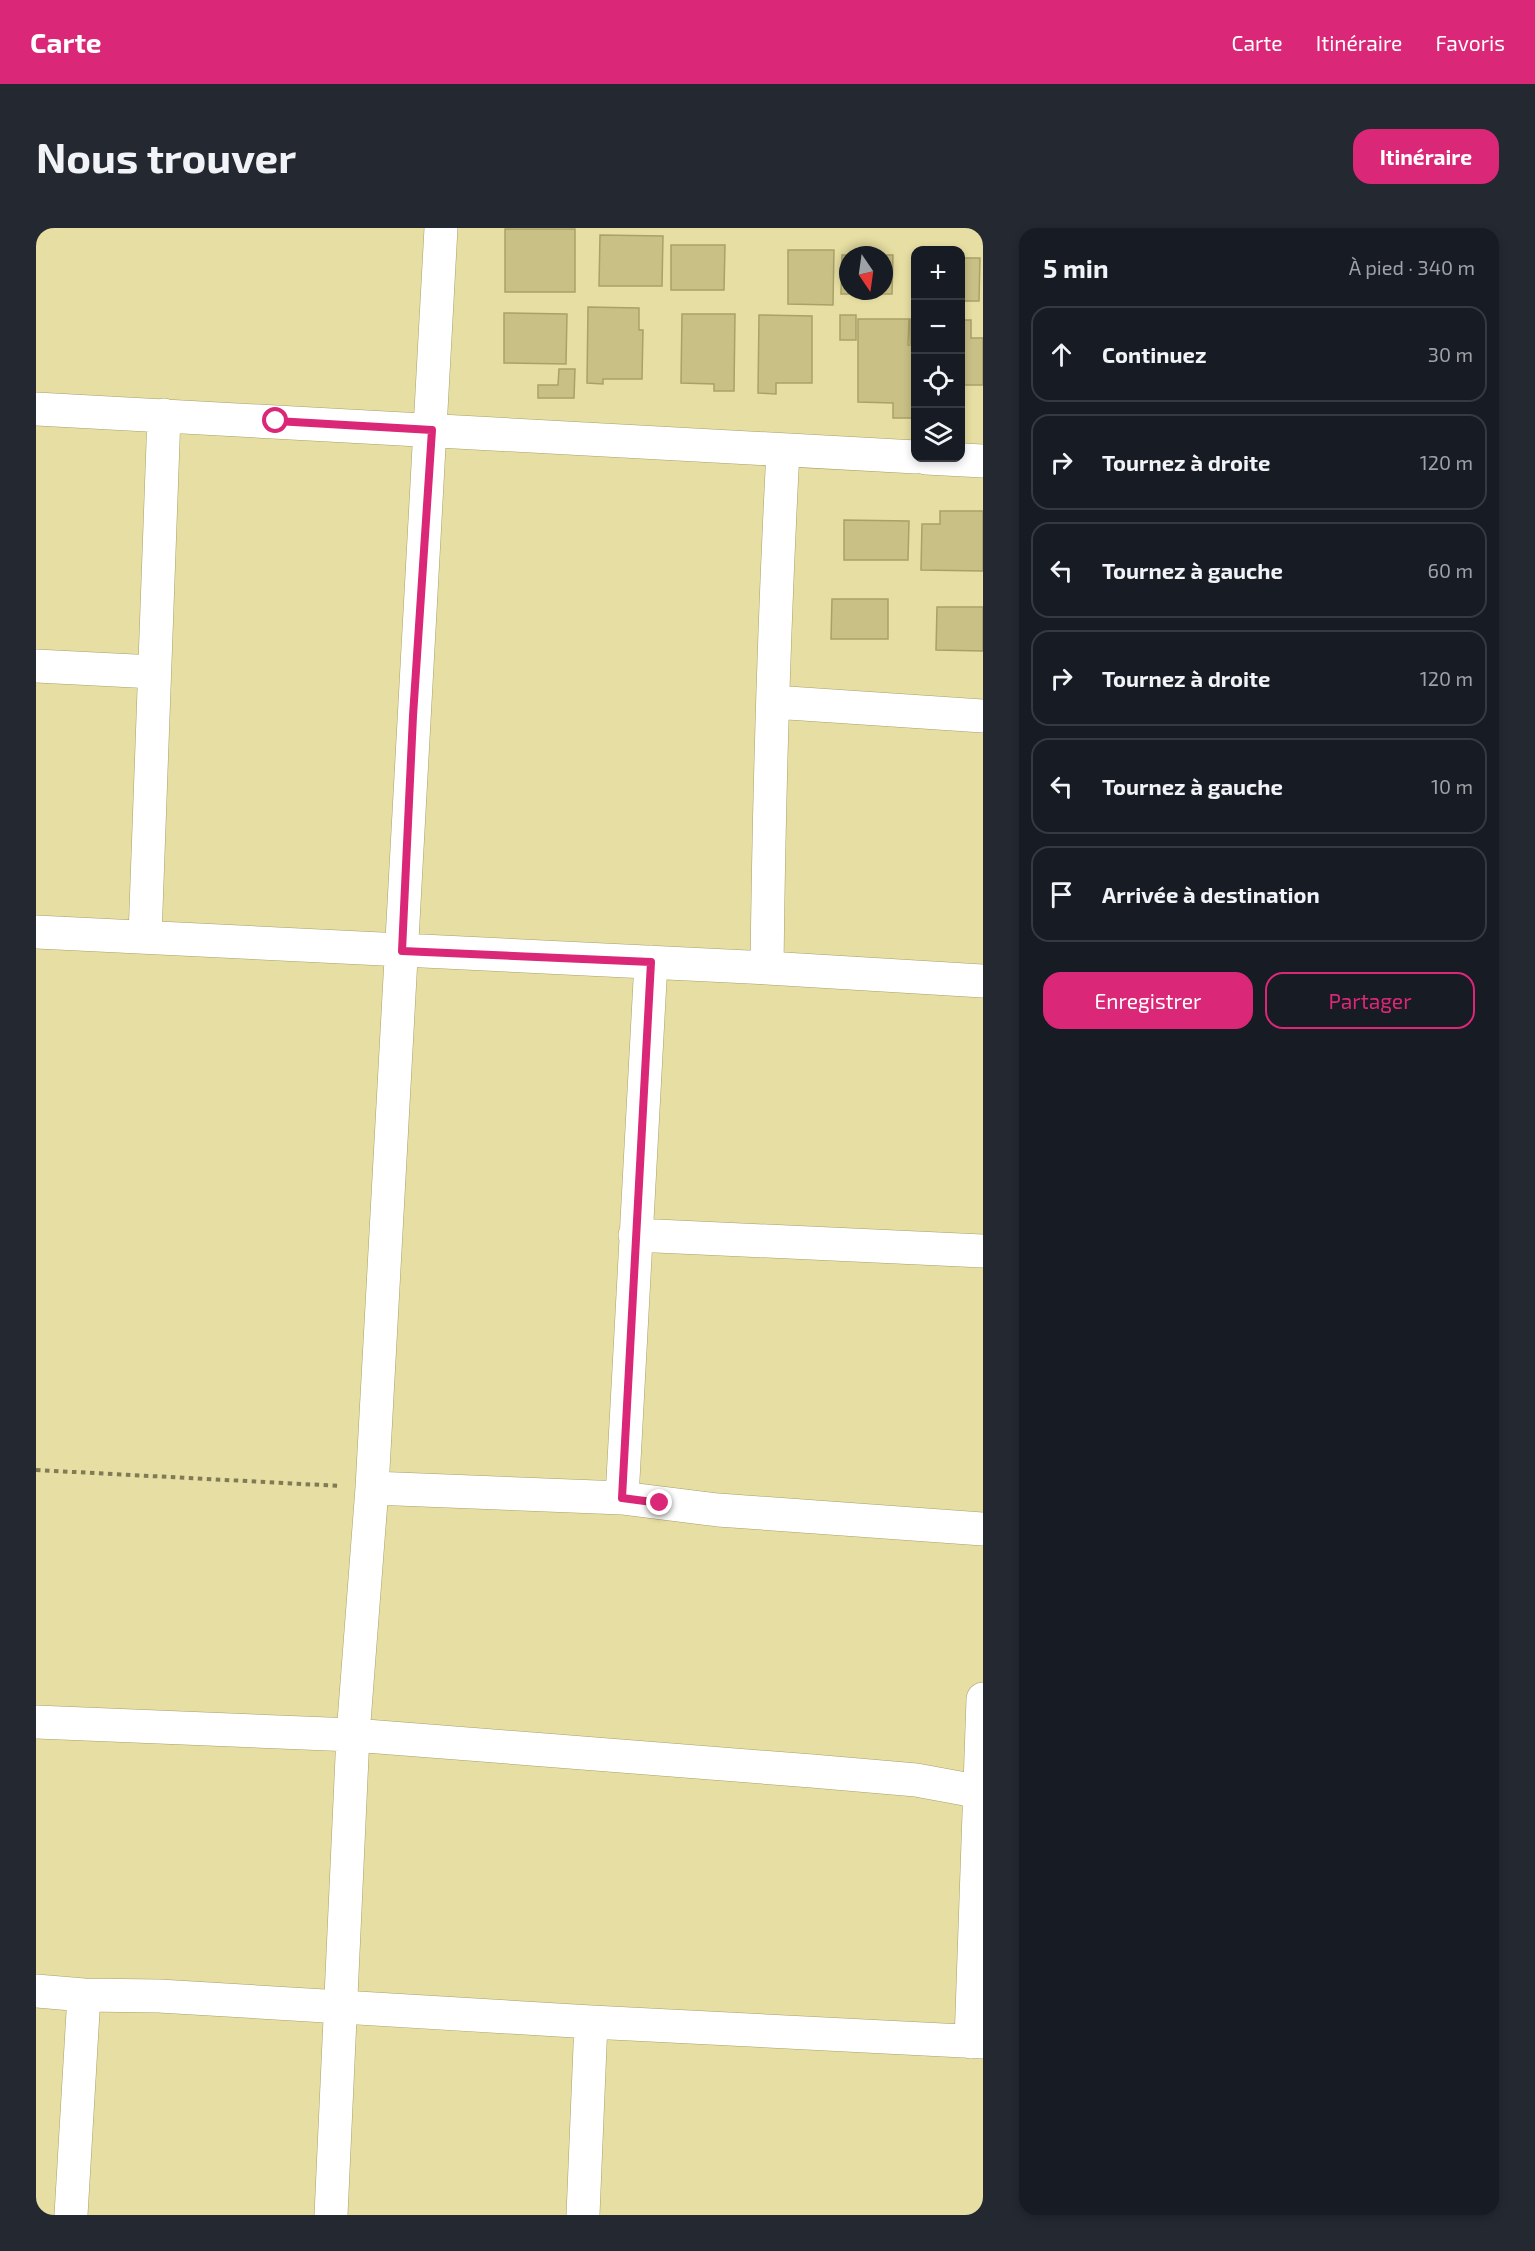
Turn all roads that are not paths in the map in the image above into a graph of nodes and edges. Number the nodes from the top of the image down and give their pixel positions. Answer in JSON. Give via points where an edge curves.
{"nodes":[{"id":1,"x":441,"y":228,"type":"edge"},
{"id":2,"x":36,"y":409,"type":"edge"},
{"id":3,"x":164,"y":415,"type":"junction"},
{"id":4,"x":432,"y":430,"type":"junction"},
{"id":5,"x":783,"y":451,"type":"junction"},
{"id":6,"x":911,"y":457,"type":"edge"},
{"id":7,"x":965,"y":460,"type":"edge"},
{"id":8,"x":983,"y":461,"type":"edge"},
{"id":9,"x":36,"y":666,"type":"edge"},
{"id":10,"x":154,"y":672,"type":"junction"},
{"id":11,"x":773,"y":702,"type":"junction"},
{"id":12,"x":983,"y":716,"type":"edge"},
{"id":13,"x":36,"y":932,"type":"edge"},
{"id":14,"x":145,"y":937,"type":"junction"},
{"id":15,"x":402,"y":951,"type":"junction"},
{"id":16,"x":651,"y":962,"type":"junction"},
{"id":17,"x":767,"y":968,"type":"junction"},
{"id":18,"x":983,"y":981,"type":"edge"},
{"id":19,"x":635,"y":1234,"type":"junction"},
{"id":20,"x":983,"y":1251,"type":"edge"},
{"id":21,"x":372,"y":1488,"type":"junction"},
{"id":22,"x":622,"y":1498,"type":"junction"},
{"id":23,"x":983,"y":1529,"type":"edge"},
{"id":24,"x":983,"y":1699,"type":"edge"},
{"id":25,"x":36,"y":1722,"type":"edge"},
{"id":26,"x":353,"y":1735,"type":"junction"},
{"id":27,"x":981,"y":1792,"type":"junction"},
{"id":28,"x":36,"y":1991,"type":"edge"},
{"id":29,"x":84,"y":1995,"type":"junction"},
{"id":30,"x":341,"y":2006,"type":"junction"},
{"id":31,"x":591,"y":2022,"type":"junction"},
{"id":32,"x":977,"y":2042,"type":"edge"},
{"id":33,"x":71,"y":2215,"type":"edge"},
{"id":34,"x":331,"y":2215,"type":"edge"},
{"id":35,"x":583,"y":2215,"type":"edge"}],
"edges":[{"from":1,"to":4,"type":"street"},
{"from":2,"to":3,"type":"street"},
{"from":3,"to":4,"type":"street"},
{"from":3,"to":10,"type":"street"},
{"from":4,"to":5,"type":"street"},
{"from":4,"to":15,"type":"street"},
{"from":5,"to":6,"type":"street"},
{"from":5,"to":11,"type":"street"},
{"from":7,"to":8,"type":"street"},
{"from":9,"to":10,"type":"street"},
{"from":10,"to":14,"type":"street"},
{"from":11,"to":12,"type":"street"},
{"from":11,"to":17,"type":"street"},
{"from":13,"to":14,"type":"street"},
{"from":14,"to":15,"type":"street"},
{"from":15,"to":16,"type":"street"},
{"from":15,"to":21,"type":"street"},
{"from":16,"to":17,"type":"street"},
{"from":16,"to":19,"type":"street"},
{"from":17,"to":18,"type":"street"},
{"from":19,"to":20,"type":"street"},
{"from":19,"to":22,"type":"street"},
{"from":21,"to":22,"type":"street"},
{"from":21,"to":26,"type":"street"},
{"from":22,"to":23,"type":"street","via":[[718,1510]]},
{"from":24,"to":27,"type":"street"},
{"from":25,"to":26,"type":"street"},
{"from":26,"to":27,"type":"street","via":[[916,1780]]},
{"from":26,"to":30,"type":"street"},
{"from":27,"to":32,"type":"street"},
{"from":28,"to":29,"type":"street"},
{"from":29,"to":30,"type":"street"},
{"from":29,"to":33,"type":"street"},
{"from":30,"to":31,"type":"street"},
{"from":30,"to":34,"type":"street"},
{"from":31,"to":32,"type":"street"},
{"from":31,"to":35,"type":"street"}]}
